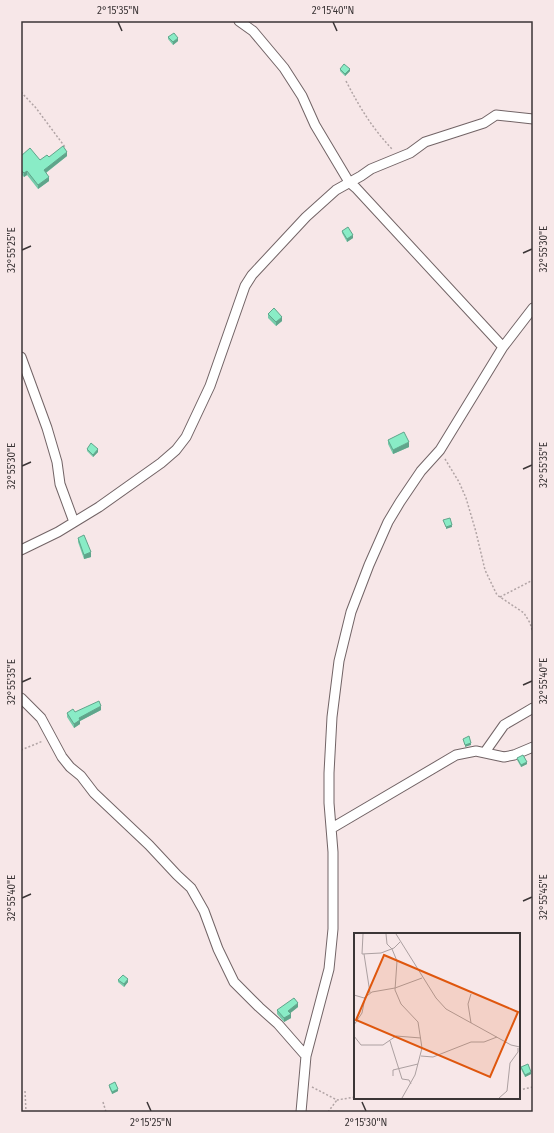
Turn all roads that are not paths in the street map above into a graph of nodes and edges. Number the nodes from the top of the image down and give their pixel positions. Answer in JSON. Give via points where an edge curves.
{"nodes":[{"id":1,"x":238,"y":21,"type":"edge"},
{"id":2,"x":533,"y":119,"type":"edge"},
{"id":3,"x":349,"y":182,"type":"junction"},
{"id":4,"x":533,"y":308,"type":"edge"},
{"id":5,"x":503,"y":347,"type":"junction"},
{"id":6,"x":21,"y":357,"type":"edge"},
{"id":7,"x":74,"y":522,"type":"junction"},
{"id":8,"x":21,"y":550,"type":"edge"},
{"id":9,"x":21,"y":698,"type":"edge"},
{"id":10,"x":533,"y":708,"type":"edge"},
{"id":11,"x":533,"y":746,"type":"edge"},
{"id":12,"x":485,"y":752,"type":"junction"},
{"id":13,"x":332,"y":828,"type":"junction"},
{"id":14,"x":306,"y":1056,"type":"junction"},
{"id":15,"x":301,"y":1112,"type":"edge"}],
"edges":[{"from":1,"to":3,"type":"street","via":[[253,31],[284,68]]},
{"from":2,"to":3,"type":"street","via":[[496,115],[484,124],[425,142],[410,153],[371,169]]},
{"from":3,"to":5,"type":"street"},
{"from":3,"to":7,"type":"street","via":[[336,190],[306,217],[252,275],[245,286],[210,386],[186,437],[176,450],[128,487]]},
{"from":4,"to":5,"type":"street"},
{"from":5,"to":13,"type":"street","via":[[440,450],[388,522],[351,612],[339,661],[332,717],[329,773]]},
{"from":6,"to":7,"type":"street","via":[[47,428],[60,484]]},
{"from":7,"to":8,"type":"street"},
{"from":9,"to":14,"type":"street","via":[[41,718],[70,767],[191,888],[204,911],[234,982],[278,1024]]},
{"from":10,"to":12,"type":"street","via":[[504,725]]},
{"from":11,"to":12,"type":"street","via":[[514,756],[504,757]]},
{"from":12,"to":13,"type":"street","via":[[456,755]]},
{"from":13,"to":14,"type":"street","via":[[334,890],[329,969]]},
{"from":14,"to":15,"type":"street"}]}
